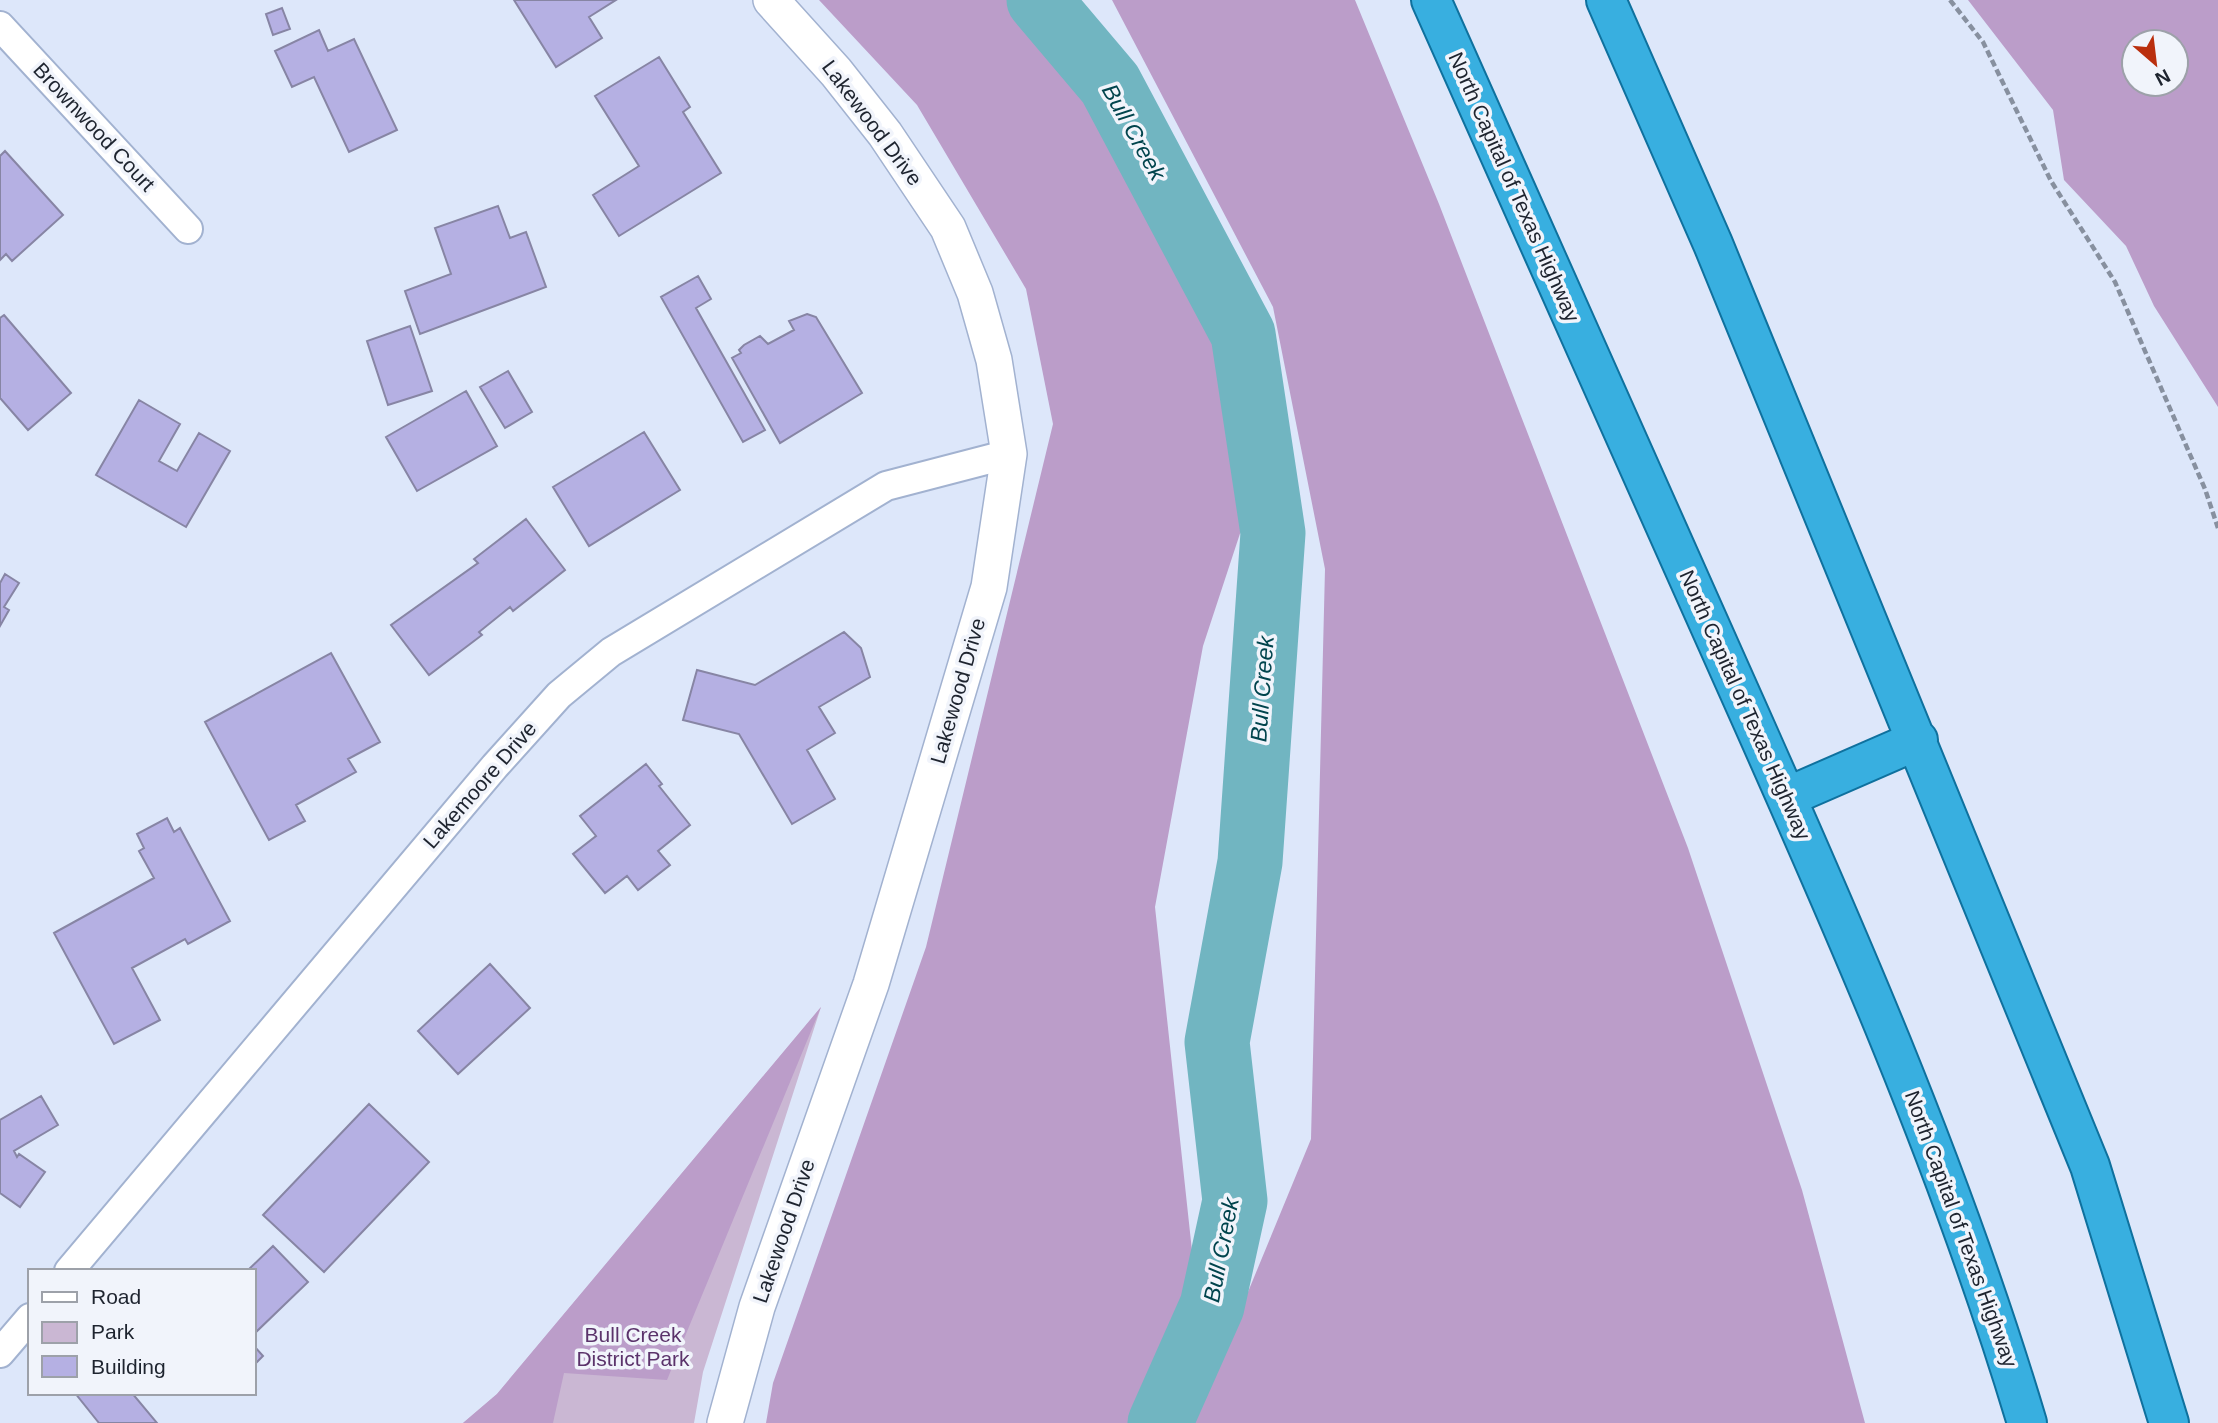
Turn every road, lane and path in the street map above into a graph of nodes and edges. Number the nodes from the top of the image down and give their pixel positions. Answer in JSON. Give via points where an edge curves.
{"nodes":[{"id":1,"x":771,"y":0,"type":"edge"},
{"id":2,"x":1431,"y":0,"type":"edge"},
{"id":3,"x":1606,"y":0,"type":"edge"},
{"id":4,"x":1950,"y":0,"type":"edge"},
{"id":5,"x":0,"y":26,"type":"edge"},
{"id":6,"x":188,"y":229,"type":"dead end"},
{"id":7,"x":1009,"y":454,"type":"junction"},
{"id":8,"x":2218,"y":528,"type":"edge"},
{"id":9,"x":1918,"y":740,"type":"junction"},
{"id":10,"x":1787,"y":797,"type":"junction"},
{"id":11,"x":71,"y":1269,"type":"edge"},
{"id":12,"x":28,"y":1320,"type":"edge"},
{"id":13,"x":0,"y":1353,"type":"edge"},
{"id":14,"x":725,"y":1423,"type":"edge"},
{"id":15,"x":2027,"y":1423,"type":"edge"},
{"id":16,"x":2169,"y":1423,"type":"edge"}],
"edges":[{"from":1,"to":7,"type":"street","name":"Lakewood Drive","via":[[885,134],[948,228],[975,293],[994,360]]},
{"from":2,"to":10,"type":"highway","name":"North Capital of Texas Highway"},
{"from":3,"to":9,"type":"highway","via":[[1713,244]]},
{"from":4,"to":8,"type":"path","via":[[1983,42],[2051,181],[2115,282]]},
{"from":5,"to":6,"type":"street","name":"Brownwood Court"},
{"from":7,"to":11,"type":"street","name":"Lakemoore Drive","via":[[886,486],[611,652],[559,695]]},
{"from":7,"to":14,"type":"street","name":"Lakewood Drive","via":[[989,587],[872,984],[757,1307]]},
{"from":9,"to":10,"type":"highway"},
{"from":9,"to":16,"type":"highway","via":[[2090,1166]]},
{"from":10,"to":15,"type":"highway","name":"North Capital of Texas Highway","via":[[1939,1161]]},
{"from":12,"to":13,"type":"street"}]}
